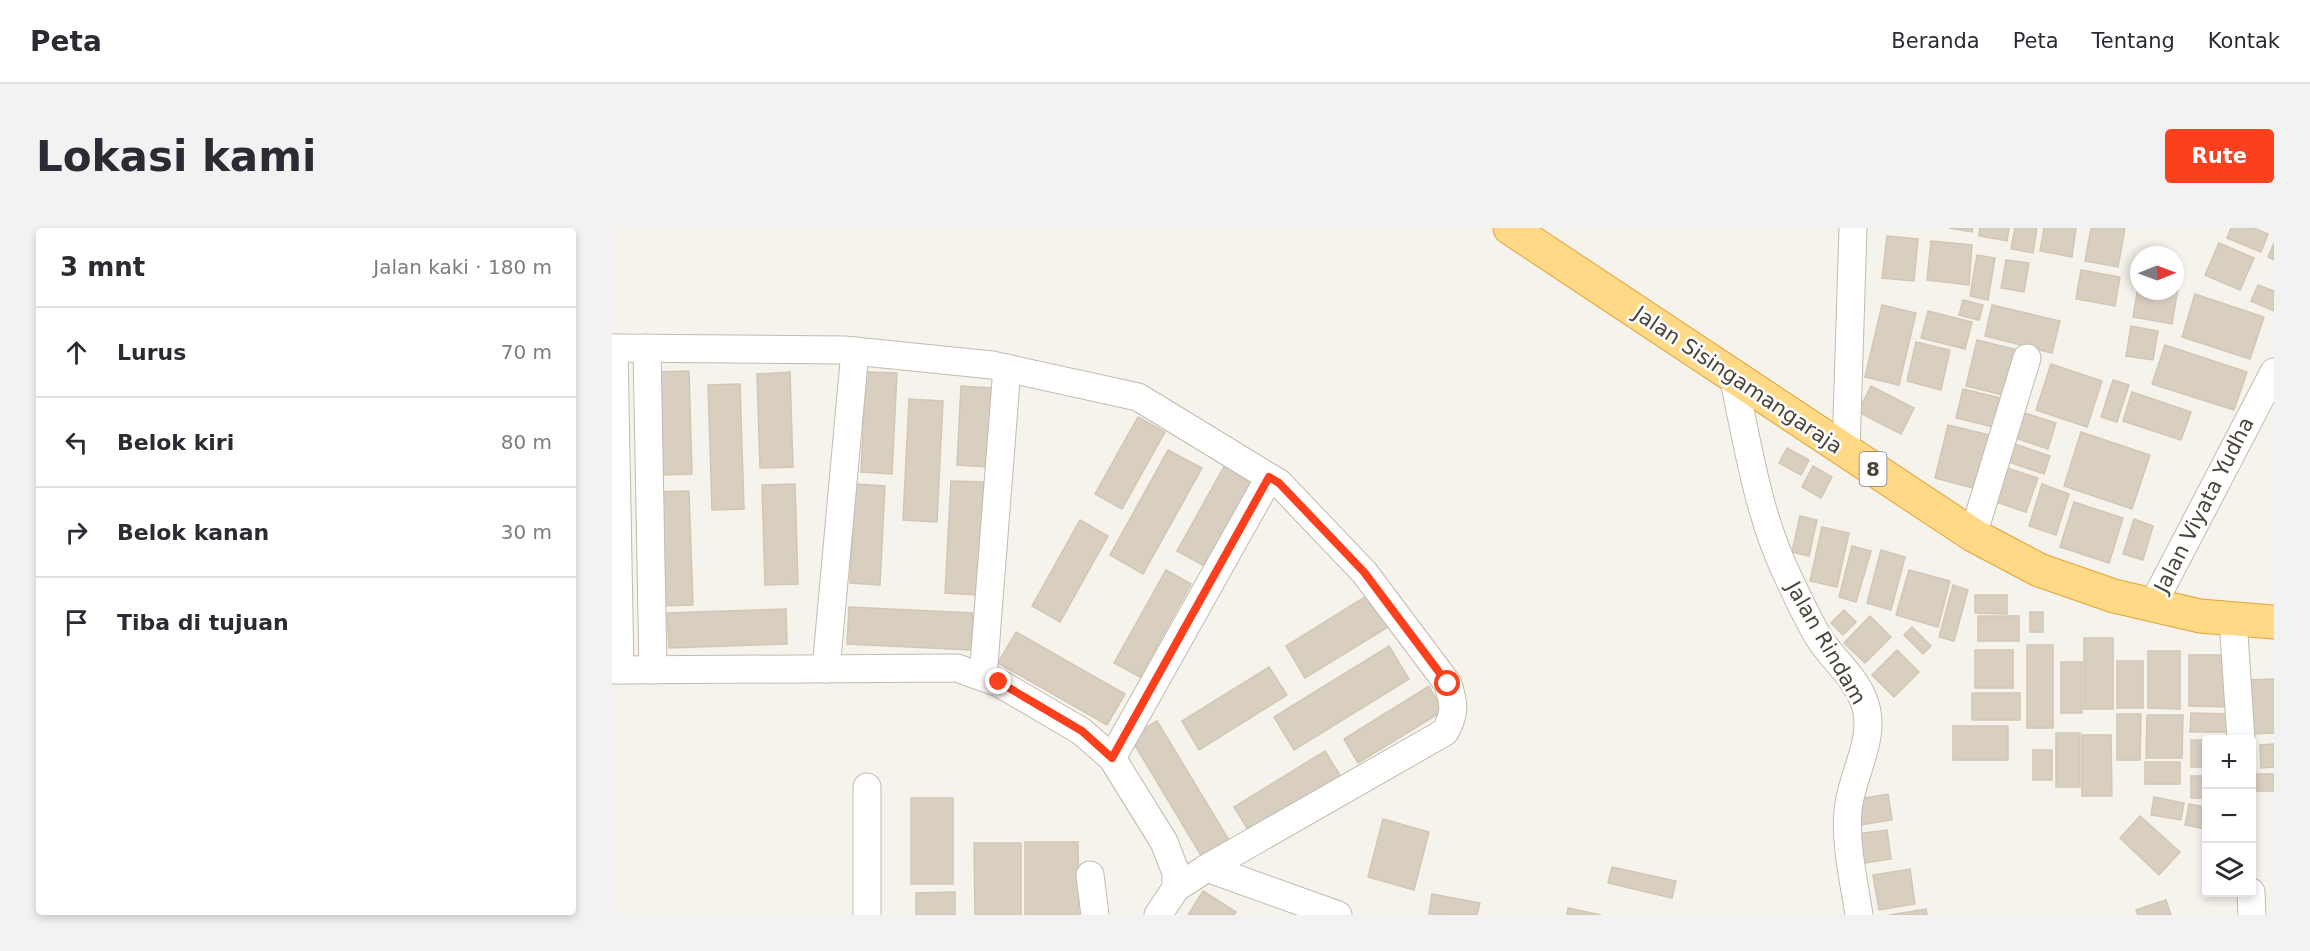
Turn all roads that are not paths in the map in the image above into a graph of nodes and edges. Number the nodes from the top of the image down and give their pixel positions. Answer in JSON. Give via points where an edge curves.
{"nodes":[{"id":1,"x":1510,"y":228,"type":"edge"},
{"id":2,"x":1853,"y":228,"type":"edge"},
{"id":3,"x":613,"y":348,"type":"edge"},
{"id":4,"x":647,"y":348,"type":"junction"},
{"id":5,"x":855,"y":351,"type":"junction"},
{"id":6,"x":2027,"y":358,"type":"dead end"},
{"id":7,"x":1007,"y":368,"type":"junction"},
{"id":8,"x":2274,"y":372,"type":"edge"},
{"id":9,"x":1733,"y":376,"type":"junction"},
{"id":10,"x":1846,"y":451,"type":"junction"},
{"id":11,"x":1269,"y":477,"type":"junction"},
{"id":12,"x":1973,"y":535,"type":"junction"},
{"id":13,"x":2152,"y":606,"type":"junction"},
{"id":14,"x":2233,"y":619,"type":"junction"},
{"id":15,"x":2274,"y":622,"type":"edge"},
{"id":16,"x":826,"y":669,"type":"junction"},
{"id":17,"x":616,"y":670,"type":"edge"},
{"id":18,"x":653,"y":670,"type":"junction"},
{"id":19,"x":983,"y":677,"type":"junction"},
{"id":20,"x":2241,"y":735,"type":"edge"},
{"id":21,"x":1112,"y":758,"type":"junction"},
{"id":22,"x":867,"y":787,"type":"dead end"},
{"id":23,"x":1207,"y":868,"type":"junction"},
{"id":24,"x":1090,"y":875,"type":"dead end"},
{"id":25,"x":1176,"y":888,"type":"junction"},
{"id":26,"x":867,"y":915,"type":"edge"},
{"id":27,"x":1095,"y":915,"type":"edge"},
{"id":28,"x":1158,"y":915,"type":"edge"},
{"id":29,"x":1338,"y":915,"type":"edge"},
{"id":30,"x":1859,"y":915,"type":"edge"}],
"edges":[{"from":1,"to":9,"type":"highway","name":"Jalan Sisingamangaraja","number":"8"},
{"from":2,"to":10,"type":"street"},
{"from":3,"to":4,"type":"street"},
{"from":3,"to":17,"type":"street"},
{"from":4,"to":5,"type":"street"},
{"from":4,"to":18,"type":"street"},
{"from":5,"to":7,"type":"street"},
{"from":5,"to":16,"type":"street"},
{"from":6,"to":12,"type":"street"},
{"from":7,"to":11,"type":"street","via":[[1138,397]]},
{"from":7,"to":19,"type":"street"},
{"from":8,"to":13,"type":"street","name":"Jalan Viyata Yudha"},
{"from":9,"to":10,"type":"highway","name":"Jalan Sisingamangaraja","number":"8"},
{"from":9,"to":30,"type":"street","name":"Jalan Rindam","via":[[1764,518],[1820,639],[1849,674],[1864,701],[1869,725],[1848,812],[1848,842]]},
{"from":10,"to":12,"type":"highway","name":"Jalan Sisingamangaraja","number":"8"},
{"from":11,"to":21,"type":"street"},
{"from":11,"to":23,"type":"street","via":[[1364,572],[1448,684],[1454,702],[1453,718],[1445,732]]},
{"from":12,"to":13,"type":"highway","name":"Jalan Sisingamangaraja","number":"8","via":[[2039,570]]},
{"from":13,"to":14,"type":"highway","name":"Jalan Sisingamangaraja","number":"8"},
{"from":14,"to":15,"type":"highway","name":"Jalan Sisingamangaraja","number":"8"},
{"from":14,"to":20,"type":"street"},
{"from":16,"to":18,"type":"street"},
{"from":16,"to":19,"type":"street","via":[[957,668]]},
{"from":17,"to":18,"type":"street"},
{"from":19,"to":21,"type":"street","via":[[999,682],[1082,731]]},
{"from":21,"to":25,"type":"street","via":[[1164,842],[1176,873]]},
{"from":22,"to":26,"type":"street"},
{"from":23,"to":25,"type":"street"},
{"from":23,"to":29,"type":"street"},
{"from":24,"to":27,"type":"street"},
{"from":25,"to":28,"type":"street"}]}
